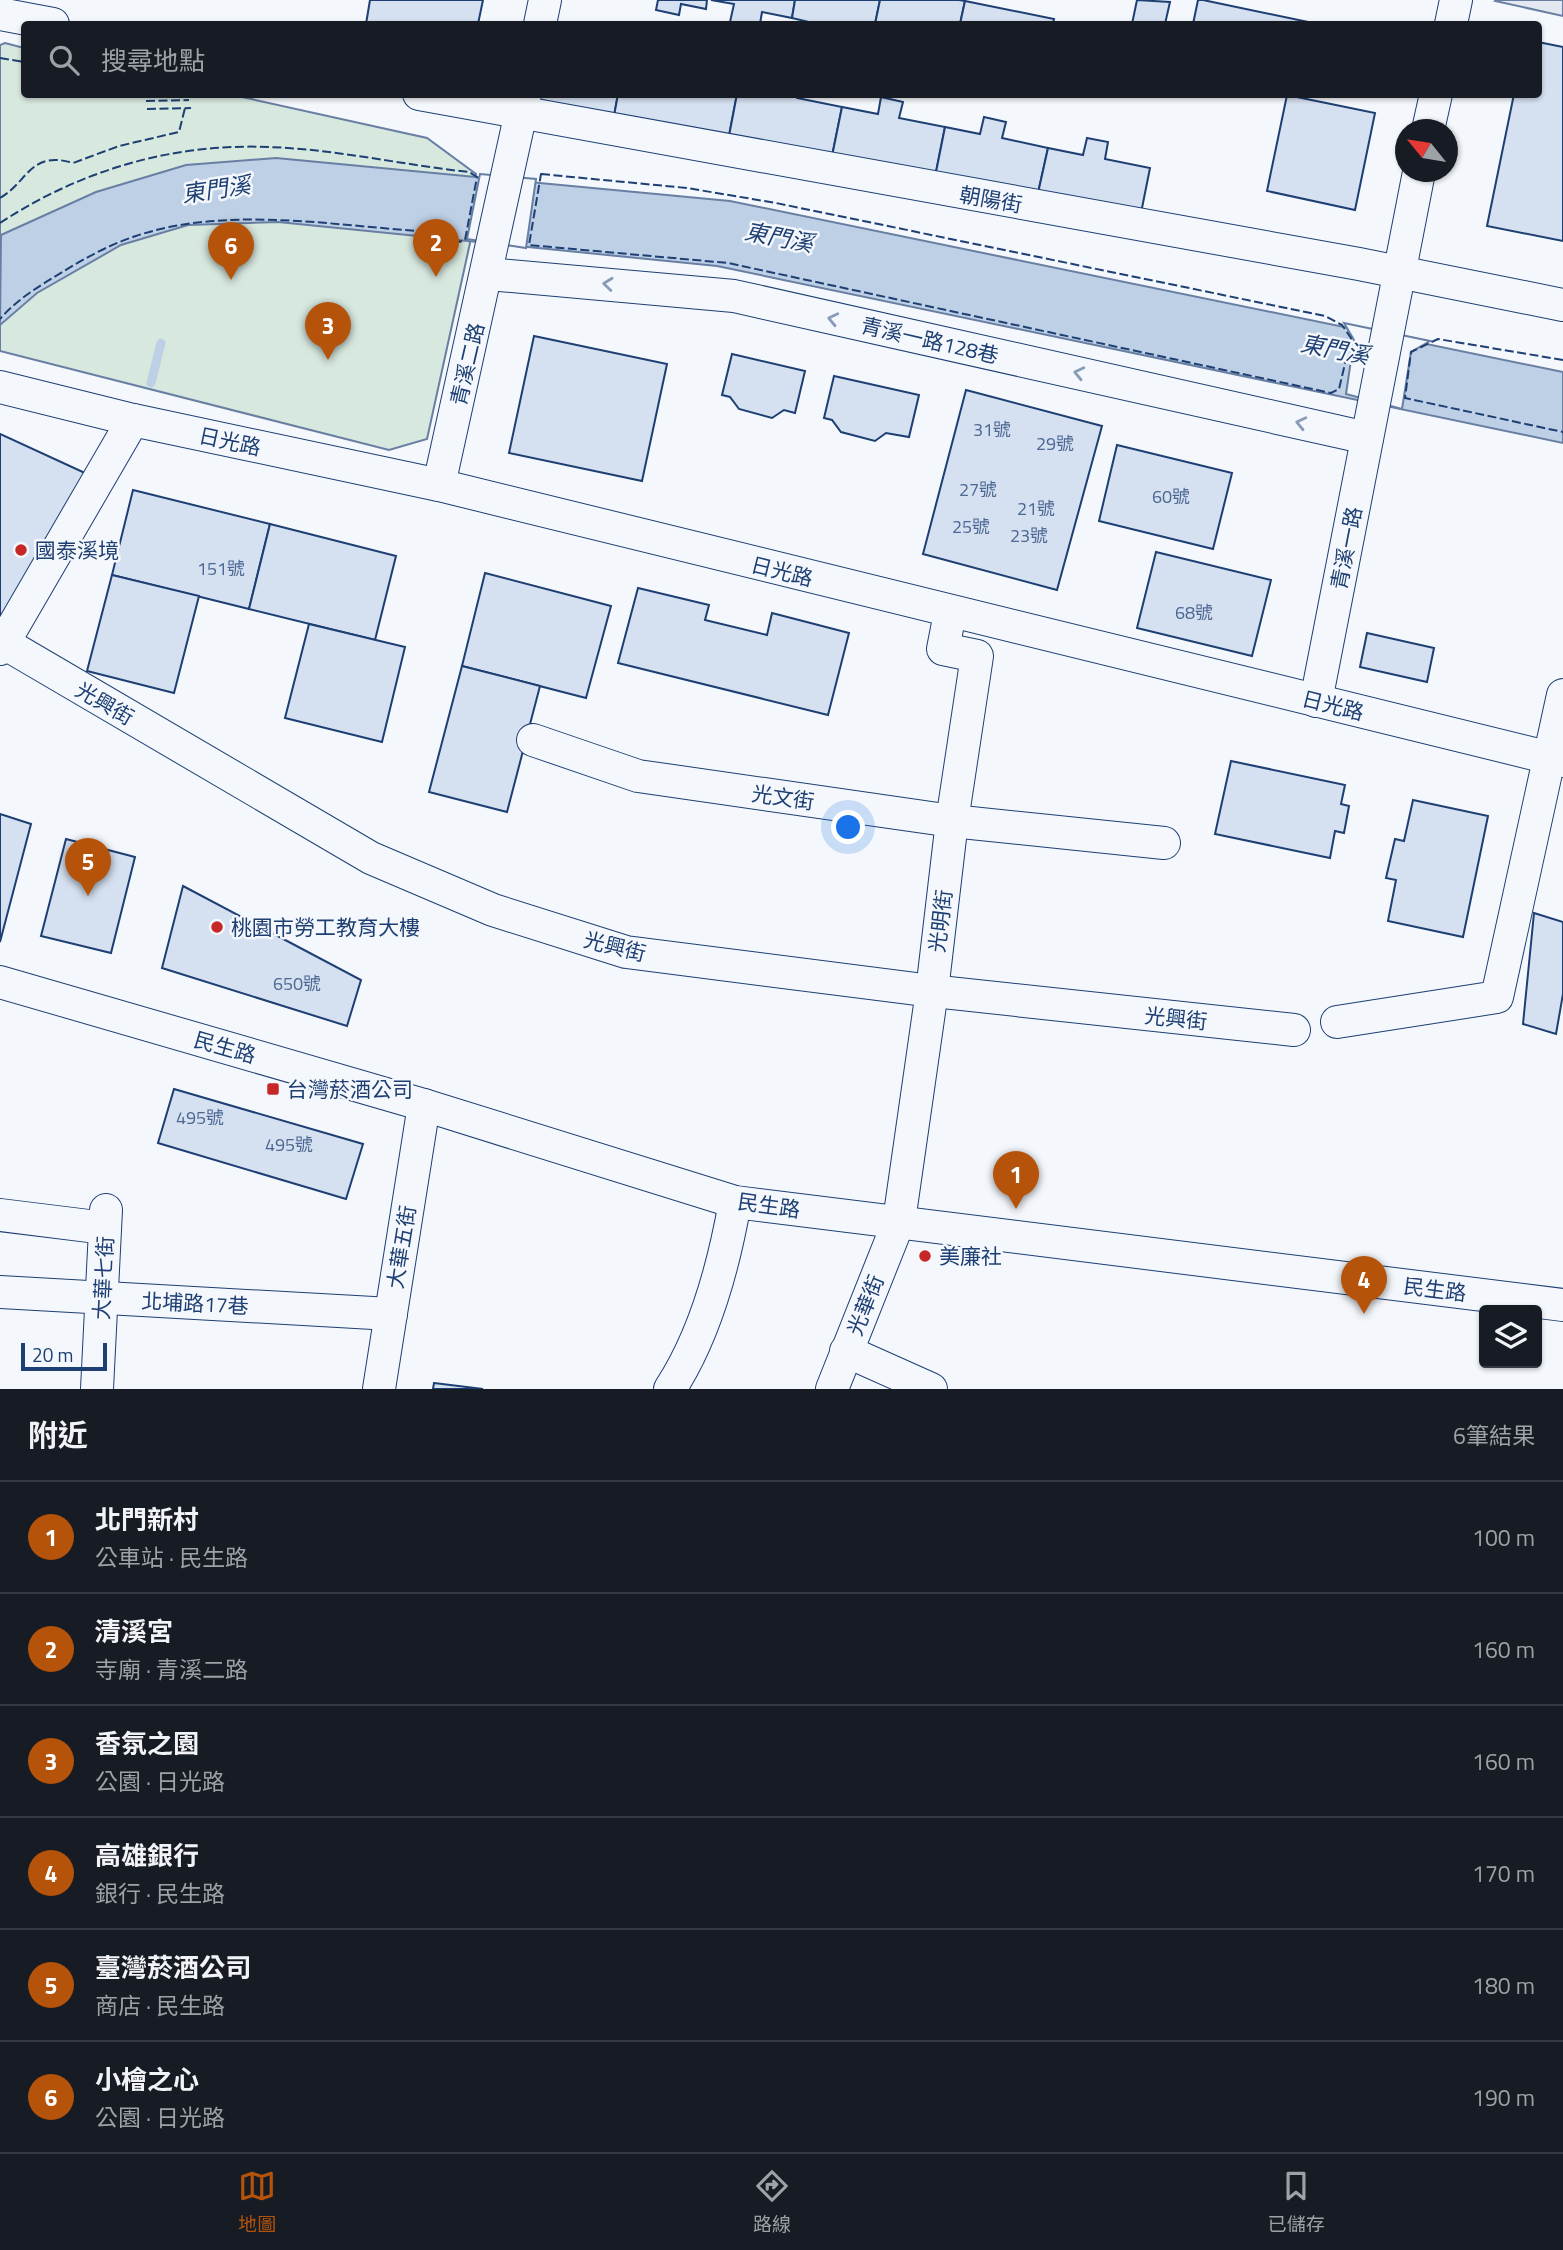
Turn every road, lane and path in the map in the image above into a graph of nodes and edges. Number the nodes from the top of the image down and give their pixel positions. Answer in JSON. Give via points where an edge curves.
{"nodes":[{"id":1,"x":545,"y":0,"type":"edge"},
{"id":2,"x":1456,"y":0,"type":"edge"},
{"id":3,"x":0,"y":14,"type":"edge"},
{"id":4,"x":37,"y":21,"type":"edge"},
{"id":5,"x":541,"y":21,"type":"edge"},
{"id":6,"x":1452,"y":21,"type":"edge"},
{"id":7,"x":461,"y":98,"type":"edge"},
{"id":8,"x":1435,"y":98,"type":"edge"},
{"id":9,"x":523,"y":104,"type":"edge"},
{"id":10,"x":1430,"y":119,"type":"edge"},
{"id":11,"x":1417,"y":182,"type":"edge"},
{"id":12,"x":1398,"y":271,"type":"junction"},
{"id":13,"x":488,"y":274,"type":"junction"},
{"id":14,"x":1563,"y":304,"type":"edge"},
{"id":15,"x":0,"y":387,"type":"edge"},
{"id":16,"x":133,"y":420,"type":"junction"},
{"id":17,"x":1367,"y":438,"type":"junction"},
{"id":18,"x":439,"y":485,"type":"junction"},
{"id":19,"x":950,"y":613,"type":"junction"},
{"id":20,"x":2,"y":646,"type":"edge"},
{"id":21,"x":1563,"y":695,"type":"edge"},
{"id":22,"x":1316,"y":701,"type":"junction"},
{"id":23,"x":533,"y":740,"type":"dead end"},
{"id":24,"x":1557,"y":760,"type":"edge"},
{"id":25,"x":952,"y":821,"type":"junction"},
{"id":26,"x":1164,"y":844,"type":"dead end"},
{"id":27,"x":0,"y":982,"type":"edge"},
{"id":28,"x":932,"y":992,"type":"junction"},
{"id":29,"x":1337,"y":1022,"type":"dead end"},
{"id":30,"x":1294,"y":1030,"type":"dead end"},
{"id":31,"x":424,"y":1105,"type":"junction"},
{"id":32,"x":735,"y":1202,"type":"junction"},
{"id":33,"x":0,"y":1215,"type":"edge"},
{"id":34,"x":899,"y":1221,"type":"junction"},
{"id":35,"x":0,"y":1292,"type":"edge"},
{"id":36,"x":101,"y":1297,"type":"junction"},
{"id":37,"x":1563,"y":1305,"type":"edge"},
{"id":38,"x":391,"y":1314,"type":"junction"},
{"id":39,"x":846,"y":1351,"type":"junction"},
{"id":40,"x":97,"y":1389,"type":"edge"},
{"id":41,"x":379,"y":1389,"type":"edge"},
{"id":42,"x":670,"y":1389,"type":"edge"},
{"id":43,"x":832,"y":1389,"type":"edge"},
{"id":44,"x":931,"y":1389,"type":"edge"}],
"edges":[{"from":1,"to":5,"type":"street"},
{"from":2,"to":6,"type":"street"},
{"from":3,"to":4,"type":"street"},
{"from":7,"to":9,"type":"street","name":"朝陽街"},
{"from":8,"to":10,"type":"street"},
{"from":9,"to":12,"type":"street","name":"朝陽街"},
{"from":9,"to":13,"type":"street","name":"青溪二路"},
{"from":11,"to":12,"type":"street"},
{"from":12,"to":14,"type":"street","name":"朝陽街"},
{"from":12,"to":17,"type":"street","name":"青溪一路"},
{"from":17,"to":13,"type":"street","name":"青溪一路128巷","one_way":true,"via":[[734,296]]},
{"from":13,"to":18,"type":"street","name":"青溪二路"},
{"from":15,"to":16,"type":"street","name":"日光路"},
{"from":16,"to":18,"type":"street","name":"日光路"},
{"from":16,"to":20,"type":"street"},
{"from":17,"to":22,"type":"street","name":"青溪一路"},
{"from":18,"to":19,"type":"street","name":"日光路"},
{"from":19,"to":22,"type":"street","name":"日光路"},
{"from":19,"to":25,"type":"street","name":"光明街","via":[[943,649],[977,656]]},
{"from":20,"to":28,"type":"street","name":"光興街","via":[[371,858],[493,910],[626,952]]},
{"from":21,"to":24,"type":"street"},
{"from":22,"to":24,"type":"street","name":"日光路"},
{"from":23,"to":25,"type":"street","name":"光文街","via":[[638,776]]},
{"from":24,"to":29,"type":"street","via":[[1497,997]]},
{"from":25,"to":26,"type":"street","name":"光文街"},
{"from":25,"to":28,"type":"street","name":"光明街"},
{"from":27,"to":31,"type":"street","name":"民生路"},
{"from":28,"to":30,"type":"street","name":"光興街"},
{"from":28,"to":34,"type":"street","name":"光明街"},
{"from":31,"to":32,"type":"street","name":"民生路"},
{"from":31,"to":38,"type":"street","name":"大華五街"},
{"from":32,"to":34,"type":"street","name":"民生路"},
{"from":32,"to":42,"type":"street","via":[[724,1262],[694,1342]]},
{"from":33,"to":36,"type":"street","name":"大華七街","via":[[106,1219]]},
{"from":34,"to":37,"type":"street","name":"民生路"},
{"from":34,"to":39,"type":"street","name":"光華街"},
{"from":35,"to":36,"type":"street","name":"北埔路17巷"},
{"from":36,"to":38,"type":"street","name":"北埔路17巷"},
{"from":36,"to":40,"type":"street","name":"大華七街"},
{"from":38,"to":41,"type":"street","name":"大華五街"},
{"from":39,"to":43,"type":"street","name":"光華街"},
{"from":39,"to":44,"type":"street"}]}
